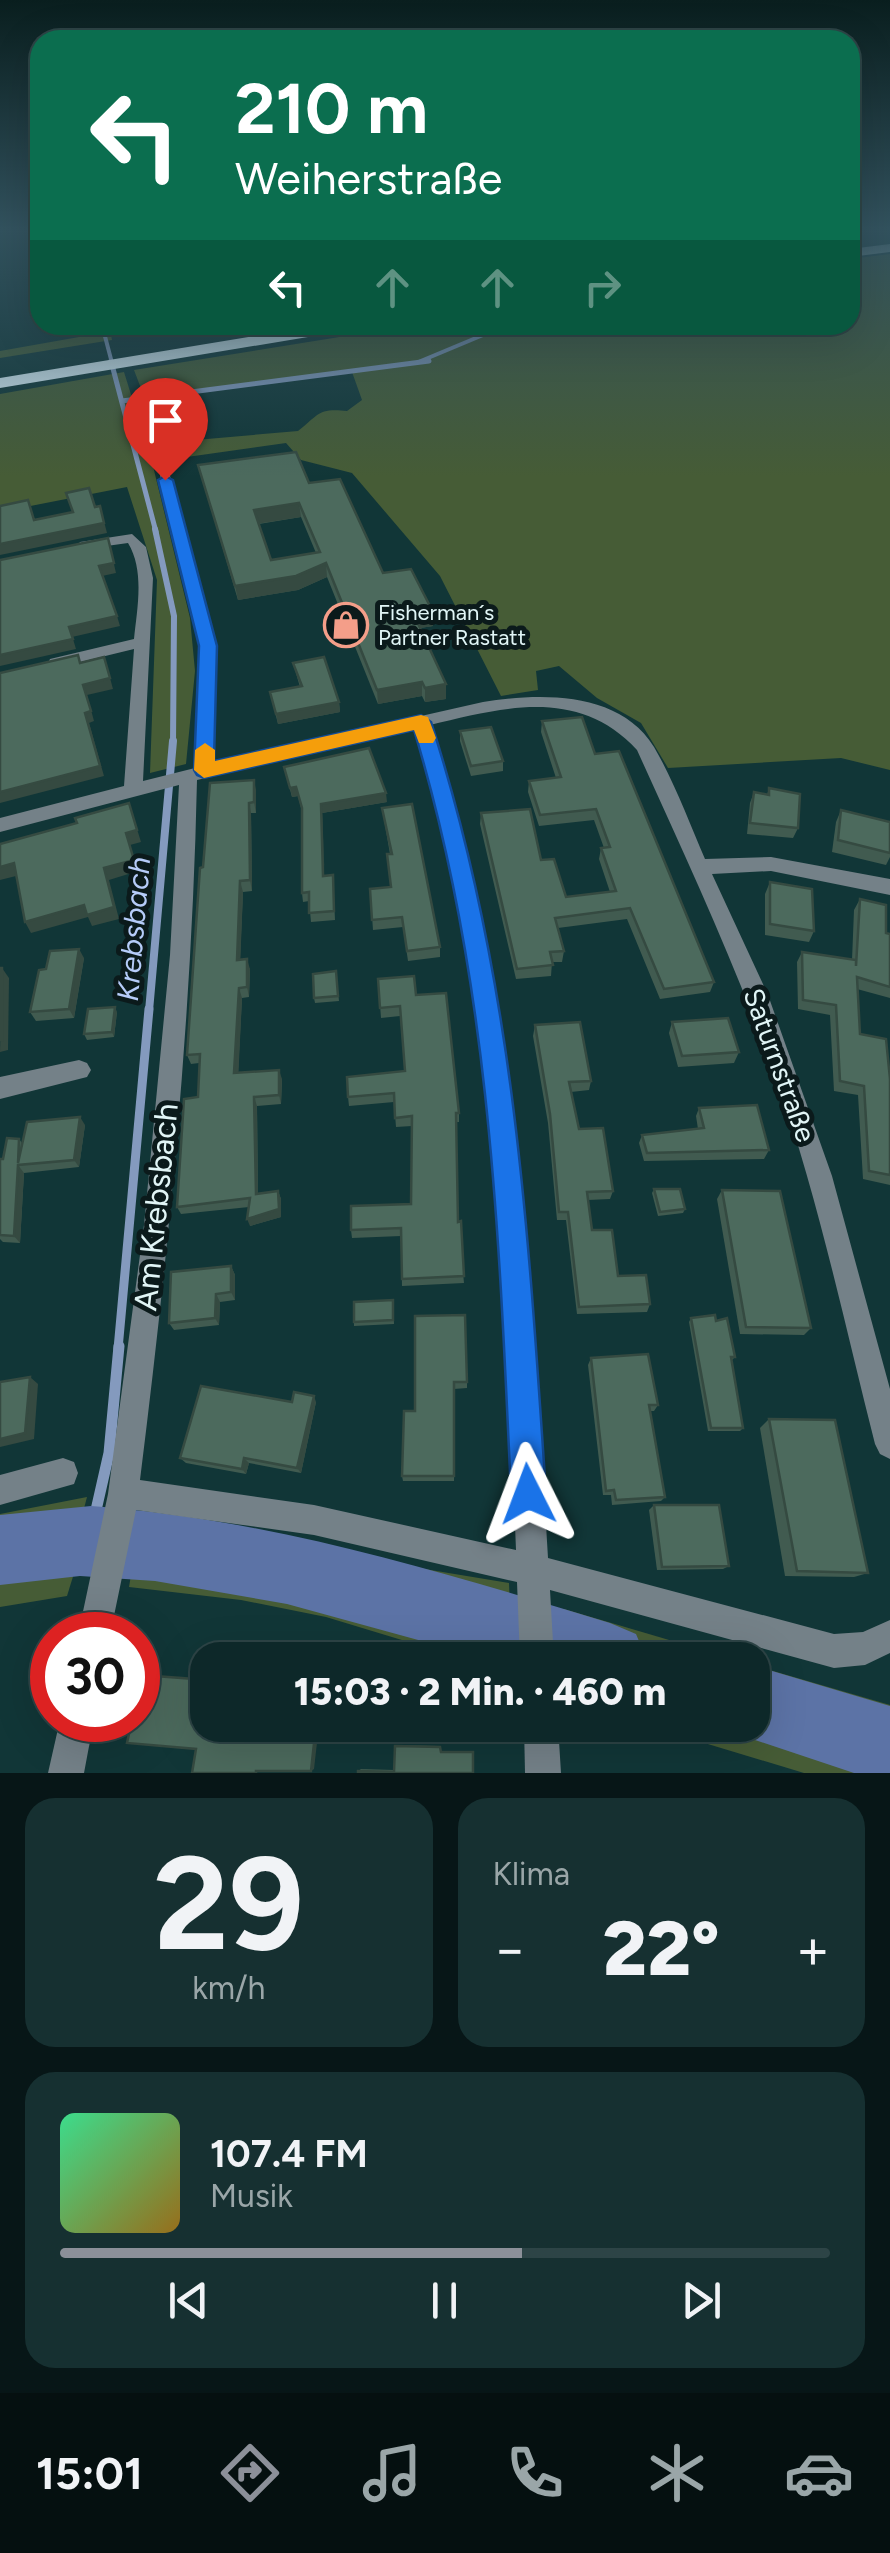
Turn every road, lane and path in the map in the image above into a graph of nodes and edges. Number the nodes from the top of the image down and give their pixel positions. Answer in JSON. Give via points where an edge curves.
{"nodes":[{"id":1,"x":218,"y":335,"type":"edge"},
{"id":2,"x":272,"y":335,"type":"edge"},
{"id":3,"x":147,"y":351,"type":"junction"},
{"id":4,"x":94,"y":360,"type":"junction"},
{"id":5,"x":0,"y":368,"type":"edge"},
{"id":6,"x":0,"y":383,"type":"edge"},
{"id":7,"x":160,"y":461,"type":"dead end"},
{"id":8,"x":70,"y":548,"type":"edge"},
{"id":9,"x":144,"y":642,"type":"junction"},
{"id":10,"x":35,"y":668,"type":"edge"},
{"id":11,"x":421,"y":722,"type":"junction"},
{"id":12,"x":184,"y":776,"type":"junction"},
{"id":13,"x":133,"y":790,"type":"junction"},
{"id":14,"x":0,"y":826,"type":"edge"},
{"id":15,"x":698,"y":866,"type":"junction"},
{"id":16,"x":890,"y":887,"type":"edge"},
{"id":17,"x":79,"y":1070,"type":"dead end"},
{"id":18,"x":0,"y":1088,"type":"edge"},
{"id":19,"x":889,"y":1432,"type":"edge"},
{"id":20,"x":63,"y":1474,"type":"dead end"},
{"id":21,"x":0,"y":1490,"type":"edge"},
{"id":22,"x":123,"y":1493,"type":"junction"},
{"id":23,"x":533,"y":1581,"type":"junction"},
{"id":24,"x":98,"y":1612,"type":"edge"},
{"id":25,"x":890,"y":1636,"type":"edge"},
{"id":26,"x":537,"y":1642,"type":"edge"},
{"id":27,"x":72,"y":1742,"type":"edge"},
{"id":28,"x":541,"y":1742,"type":"edge"},
{"id":29,"x":66,"y":1773,"type":"edge"},
{"id":30,"x":543,"y":1773,"type":"edge"}],
"edges":[{"from":1,"to":3,"type":"highway"},
{"from":2,"to":3,"type":"highway"},
{"from":3,"to":4,"type":"highway"},
{"from":4,"to":5,"type":"highway"},
{"from":4,"to":6,"type":"highway"},
{"from":7,"to":12,"type":"street","name":"Am Krebsbach","via":[[208,646]]},
{"from":8,"to":9,"type":"street","via":[[124,538],[137,542],[146,578]]},
{"from":9,"to":10,"type":"street"},
{"from":9,"to":13,"type":"street"},
{"from":11,"to":12,"type":"street"},
{"from":11,"to":15,"type":"street","name":"Saturnstraße","via":[[546,702],[608,716],[644,747]]},
{"from":11,"to":23,"type":"street","via":[[472,911],[496,1050],[513,1215]]},
{"from":12,"to":13,"type":"street"},
{"from":12,"to":22,"type":"street","name":"Am Krebsbach","via":[[187,861],[157,1224]]},
{"from":13,"to":14,"type":"street"},
{"from":15,"to":16,"type":"street","via":[[771,864]]},
{"from":15,"to":19,"type":"street","name":"Saturnstraße","via":[[789,1081]]},
{"from":17,"to":18,"type":"street"},
{"from":20,"to":21,"type":"street"},
{"from":22,"to":23,"type":"street","via":[[314,1520]]},
{"from":22,"to":24,"type":"street","name":"Am Krebsbach"},
{"from":23,"to":25,"type":"street","via":[[834,1651],[865,1648]]},
{"from":23,"to":26,"type":"street"},
{"from":27,"to":29,"type":"street"},
{"from":28,"to":30,"type":"street"}]}
